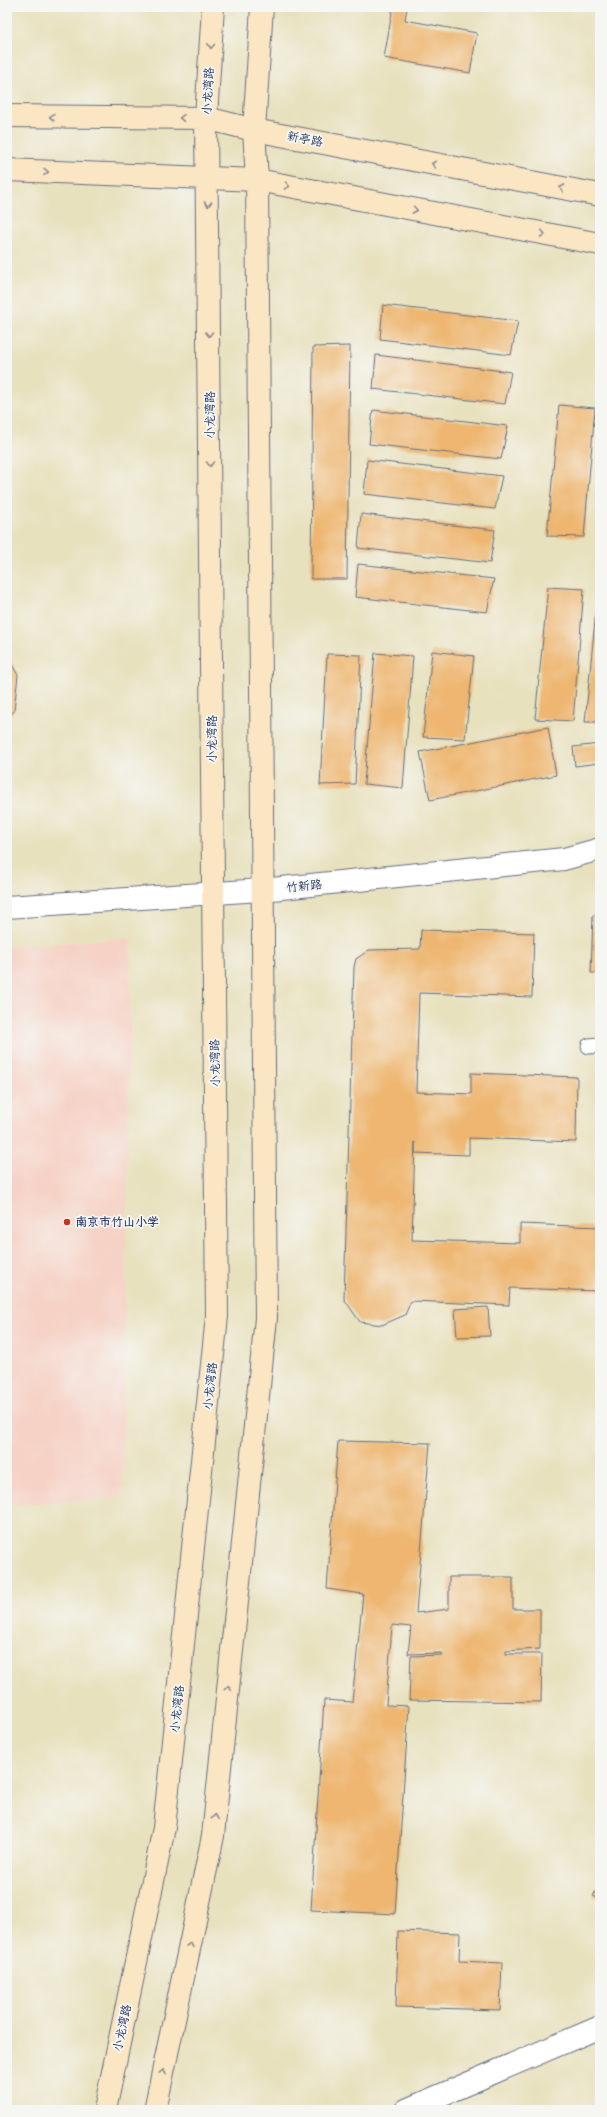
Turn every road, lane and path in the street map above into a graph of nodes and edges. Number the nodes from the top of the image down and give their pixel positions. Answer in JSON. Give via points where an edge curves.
{"nodes":[{"id":1,"x":213,"y":7,"type":"edge"},
{"id":2,"x":262,"y":7,"type":"edge"},
{"id":3,"x":7,"y":116,"type":"edge"},
{"id":4,"x":206,"y":118,"type":"junction"},
{"id":5,"x":254,"y":130,"type":"junction"},
{"id":6,"x":7,"y":170,"type":"edge"},
{"id":7,"x":208,"y":178,"type":"junction"},
{"id":8,"x":257,"y":180,"type":"junction"},
{"id":9,"x":600,"y":195,"type":"edge"},
{"id":10,"x":600,"y":244,"type":"edge"},
{"id":11,"x":600,"y":849,"type":"edge"},
{"id":12,"x":262,"y":890,"type":"junction"},
{"id":13,"x":214,"y":894,"type":"junction"},
{"id":14,"x":7,"y":907,"type":"edge"},
{"id":15,"x":600,"y":2027,"type":"edge"},
{"id":16,"x":105,"y":2110,"type":"edge"},
{"id":17,"x":155,"y":2110,"type":"edge"},
{"id":18,"x":406,"y":2110,"type":"edge"}],
"edges":[{"from":1,"to":4,"type":"main road","name":"小龙湾路","one_way":true},
{"from":2,"to":5,"type":"main road"},
{"from":4,"to":3,"type":"main road","name":"新亭路","one_way":true},
{"from":4,"to":5,"type":"main road","name":"新亭路"},
{"from":4,"to":7,"type":"main road","name":"小龙湾路"},
{"from":5,"to":8,"type":"main road"},
{"from":9,"to":5,"type":"main road","name":"新亭路","one_way":true},
{"from":6,"to":7,"type":"main road","one_way":true},
{"from":7,"to":8,"type":"main road"},
{"from":7,"to":13,"type":"main road","name":"小龙湾路","one_way":true},
{"from":8,"to":10,"type":"main road","one_way":true},
{"from":8,"to":12,"type":"main road"},
{"from":11,"to":12,"type":"street","name":"竹新路","via":[[564,859]]},
{"from":12,"to":13,"type":"street","name":"竹新路"},
{"from":17,"to":12,"type":"main road","one_way":true,"via":[[213,1836],[266,1318]]},
{"from":13,"to":14,"type":"street","name":"竹新路"},
{"from":13,"to":16,"type":"main road","name":"小龙湾路","via":[[217,1316],[164,1828]]},
{"from":15,"to":18,"type":"street"}]}
